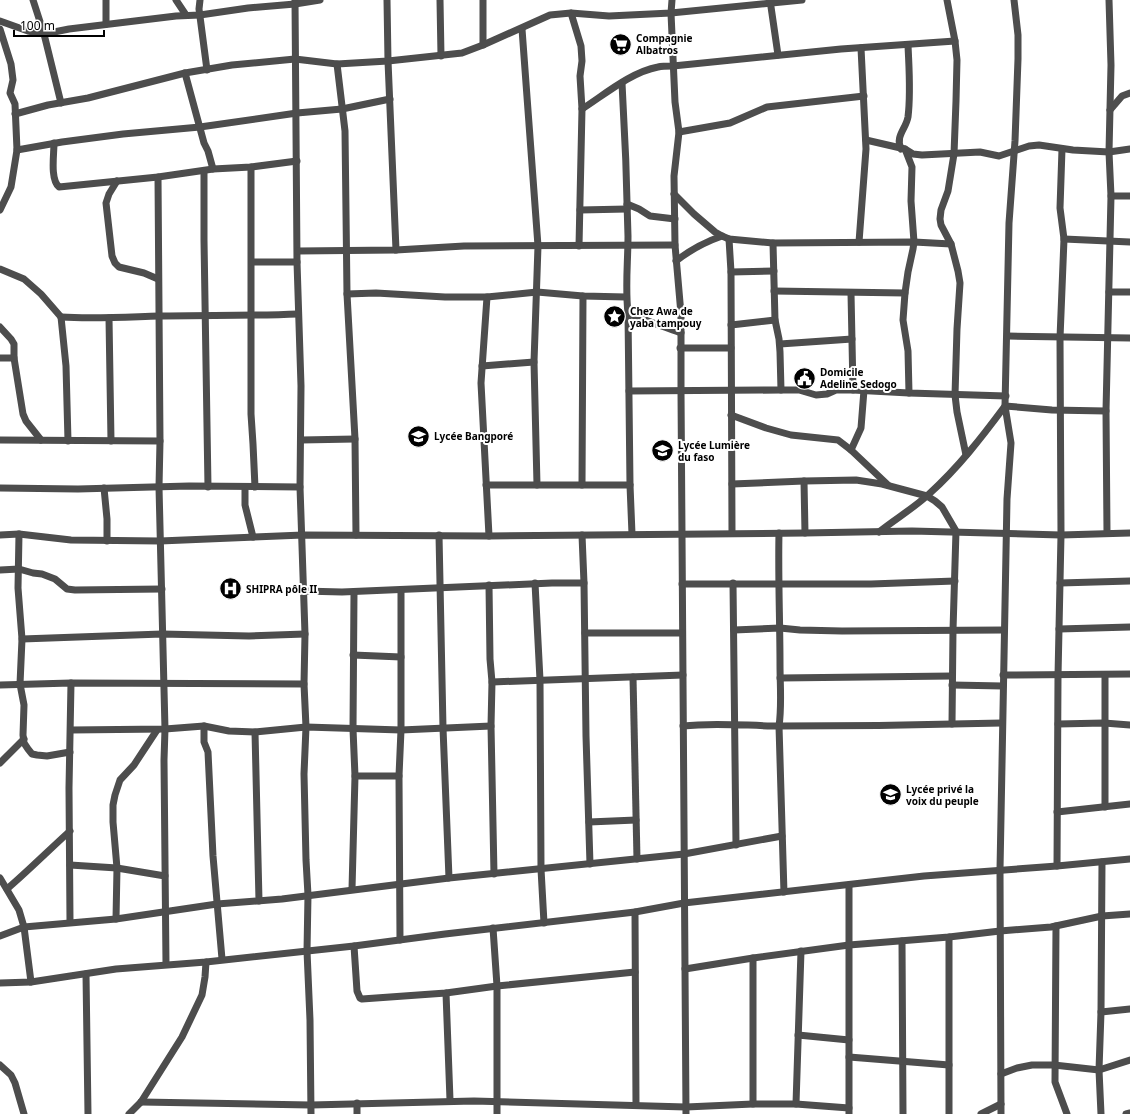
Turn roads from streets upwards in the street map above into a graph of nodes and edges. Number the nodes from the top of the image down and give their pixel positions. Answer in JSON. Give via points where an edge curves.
{"nodes":[{"id":1,"x":33,"y":0,"type":"edge"},
{"id":2,"x":106,"y":0,"type":"edge"},
{"id":3,"x":176,"y":0,"type":"edge"},
{"id":4,"x":200,"y":0,"type":"edge"},
{"id":5,"x":320,"y":0,"type":"edge"},
{"id":6,"x":387,"y":0,"type":"edge"},
{"id":7,"x":440,"y":0,"type":"edge"},
{"id":8,"x":483,"y":0,"type":"edge"},
{"id":9,"x":672,"y":0,"type":"edge"},
{"id":10,"x":802,"y":0,"type":"edge"},
{"id":11,"x":947,"y":0,"type":"edge"},
{"id":12,"x":1014,"y":0,"type":"edge"},
{"id":13,"x":1109,"y":0,"type":"edge"},
{"id":14,"x":296,"y":2,"type":"edge"},
{"id":15,"x":770,"y":2,"type":"edge"},
{"id":16,"x":731,"y":4,"type":"edge"},
{"id":17,"x":571,"y":12,"type":"junction"},
{"id":18,"x":671,"y":13,"type":"junction"},
{"id":19,"x":186,"y":15,"type":"junction"},
{"id":20,"x":200,"y":15,"type":"junction"},
{"id":21,"x":0,"y":21,"type":"edge"},
{"id":22,"x":106,"y":24,"type":"junction"},
{"id":23,"x":522,"y":28,"type":"junction"},
{"id":24,"x":0,"y":29,"type":"edge"},
{"id":25,"x":44,"y":34,"type":"junction"},
{"id":26,"x":955,"y":41,"type":"junction"},
{"id":27,"x":483,"y":45,"type":"junction"},
{"id":28,"x":908,"y":45,"type":"junction"},
{"id":29,"x":861,"y":48,"type":"junction"},
{"id":30,"x":778,"y":55,"type":"junction"},
{"id":31,"x":441,"y":56,"type":"junction"},
{"id":32,"x":295,"y":59,"type":"junction"},
{"id":33,"x":388,"y":61,"type":"junction"},
{"id":34,"x":336,"y":64,"type":"junction"},
{"id":35,"x":673,"y":66,"type":"junction"},
{"id":36,"x":207,"y":70,"type":"junction"},
{"id":37,"x":185,"y":73,"type":"junction"},
{"id":38,"x":622,"y":83,"type":"junction"},
{"id":39,"x":1130,"y":93,"type":"edge"},
{"id":40,"x":864,"y":96,"type":"junction"},
{"id":41,"x":390,"y":99,"type":"junction"},
{"id":42,"x":61,"y":103,"type":"junction"},
{"id":43,"x":342,"y":109,"type":"junction"},
{"id":44,"x":582,"y":109,"type":"junction"},
{"id":45,"x":1110,"y":110,"type":"junction"},
{"id":46,"x":297,"y":113,"type":"junction"},
{"id":47,"x":15,"y":114,"type":"junction"},
{"id":48,"x":200,"y":127,"type":"junction"},
{"id":49,"x":679,"y":132,"type":"junction"},
{"id":50,"x":866,"y":140,"type":"junction"},
{"id":51,"x":54,"y":143,"type":"junction"},
{"id":52,"x":903,"y":149,"type":"junction"},
{"id":53,"x":1062,"y":149,"type":"junction"},
{"id":54,"x":1130,"y":149,"type":"edge"},
{"id":55,"x":17,"y":150,"type":"junction"},
{"id":56,"x":1014,"y":151,"type":"junction"},
{"id":57,"x":1109,"y":152,"type":"junction"},
{"id":58,"x":954,"y":154,"type":"junction"},
{"id":59,"x":297,"y":161,"type":"junction"},
{"id":60,"x":251,"y":167,"type":"junction"},
{"id":61,"x":213,"y":169,"type":"junction"},
{"id":62,"x":204,"y":171,"type":"junction"},
{"id":63,"x":158,"y":177,"type":"junction"},
{"id":64,"x":117,"y":181,"type":"junction"},
{"id":65,"x":674,"y":194,"type":"junction"},
{"id":66,"x":1111,"y":196,"type":"junction"},
{"id":67,"x":1130,"y":196,"type":"edge"},
{"id":68,"x":627,"y":206,"type":"junction"},
{"id":69,"x":0,"y":210,"type":"edge"},
{"id":70,"x":580,"y":210,"type":"junction"},
{"id":71,"x":675,"y":219,"type":"junction"},
{"id":72,"x":726,"y":238,"type":"junction"},
{"id":73,"x":1064,"y":239,"type":"junction"},
{"id":74,"x":859,"y":242,"type":"junction"},
{"id":75,"x":914,"y":242,"type":"junction"},
{"id":76,"x":1110,"y":242,"type":"junction"},
{"id":77,"x":1130,"y":242,"type":"edge"},
{"id":78,"x":773,"y":243,"type":"junction"},
{"id":79,"x":951,"y":244,"type":"junction"},
{"id":80,"x":628,"y":245,"type":"junction"},
{"id":81,"x":675,"y":245,"type":"junction"},
{"id":82,"x":538,"y":246,"type":"junction"},
{"id":83,"x":579,"y":246,"type":"junction"},
{"id":84,"x":347,"y":250,"type":"junction"},
{"id":85,"x":396,"y":250,"type":"junction"},
{"id":86,"x":298,"y":251,"type":"junction"},
{"id":87,"x":676,"y":261,"type":"junction"},
{"id":88,"x":252,"y":262,"type":"junction"},
{"id":89,"x":297,"y":262,"type":"junction"},
{"id":90,"x":0,"y":269,"type":"edge"},
{"id":91,"x":731,"y":272,"type":"junction"},
{"id":92,"x":774,"y":272,"type":"junction"},
{"id":93,"x":158,"y":279,"type":"junction"},
{"id":94,"x":774,"y":291,"type":"junction"},
{"id":95,"x":537,"y":292,"type":"junction"},
{"id":96,"x":1109,"y":292,"type":"junction"},
{"id":97,"x":1130,"y":292,"type":"edge"},
{"id":98,"x":851,"y":293,"type":"junction"},
{"id":99,"x":904,"y":293,"type":"junction"},
{"id":100,"x":347,"y":294,"type":"junction"},
{"id":101,"x":583,"y":296,"type":"junction"},
{"id":102,"x":487,"y":297,"type":"junction"},
{"id":103,"x":626,"y":297,"type":"junction"},
{"id":104,"x":628,"y":313,"type":"junction"},
{"id":105,"x":298,"y":314,"type":"junction"},
{"id":106,"x":158,"y":316,"type":"junction"},
{"id":107,"x":206,"y":316,"type":"junction"},
{"id":108,"x":251,"y":316,"type":"junction"},
{"id":109,"x":61,"y":317,"type":"junction"},
{"id":110,"x":109,"y":318,"type":"junction"},
{"id":111,"x":775,"y":320,"type":"junction"},
{"id":112,"x":731,"y":325,"type":"junction"},
{"id":113,"x":0,"y":327,"type":"edge"},
{"id":114,"x":681,"y":332,"type":"junction"},
{"id":115,"x":1008,"y":336,"type":"junction"},
{"id":116,"x":1060,"y":338,"type":"junction"},
{"id":117,"x":1108,"y":338,"type":"junction"},
{"id":118,"x":1130,"y":338,"type":"edge"},
{"id":119,"x":852,"y":339,"type":"junction"},
{"id":120,"x":780,"y":344,"type":"junction"},
{"id":121,"x":680,"y":348,"type":"junction"},
{"id":122,"x":730,"y":348,"type":"junction"},
{"id":123,"x":0,"y":358,"type":"edge"},
{"id":124,"x":14,"y":358,"type":"junction"},
{"id":125,"x":534,"y":362,"type":"junction"},
{"id":126,"x":482,"y":366,"type":"junction"},
{"id":127,"x":731,"y":390,"type":"junction"},
{"id":128,"x":781,"y":390,"type":"junction"},
{"id":129,"x":852,"y":390,"type":"junction"},
{"id":130,"x":864,"y":390,"type":"junction"},
{"id":131,"x":629,"y":391,"type":"junction"},
{"id":132,"x":681,"y":391,"type":"junction"},
{"id":133,"x":909,"y":393,"type":"junction"},
{"id":134,"x":955,"y":395,"type":"junction"},
{"id":135,"x":1006,"y":396,"type":"junction"},
{"id":136,"x":1005,"y":406,"type":"junction"},
{"id":137,"x":1061,"y":410,"type":"junction"},
{"id":138,"x":1106,"y":411,"type":"junction"},
{"id":139,"x":731,"y":415,"type":"junction"},
{"id":140,"x":0,"y":440,"type":"edge"},
{"id":141,"x":41,"y":440,"type":"junction"},
{"id":142,"x":111,"y":440,"type":"junction"},
{"id":143,"x":301,"y":440,"type":"junction"},
{"id":144,"x":355,"y":440,"type":"junction"},
{"id":145,"x":68,"y":441,"type":"junction"},
{"id":146,"x":160,"y":441,"type":"junction"},
{"id":147,"x":851,"y":450,"type":"junction"},
{"id":148,"x":966,"y":455,"type":"junction"},
{"id":149,"x":804,"y":481,"type":"junction"},
{"id":150,"x":732,"y":484,"type":"junction"},
{"id":151,"x":486,"y":485,"type":"junction"},
{"id":152,"x":537,"y":485,"type":"junction"},
{"id":153,"x":582,"y":485,"type":"junction"},
{"id":154,"x":630,"y":485,"type":"junction"},
{"id":155,"x":888,"y":485,"type":"junction"},
{"id":156,"x":159,"y":487,"type":"junction"},
{"id":157,"x":208,"y":487,"type":"junction"},
{"id":158,"x":245,"y":487,"type":"junction"},
{"id":159,"x":255,"y":487,"type":"junction"},
{"id":160,"x":300,"y":487,"type":"junction"},
{"id":161,"x":0,"y":488,"type":"edge"},
{"id":162,"x":104,"y":488,"type":"junction"},
{"id":163,"x":927,"y":496,"type":"junction"},
{"id":164,"x":879,"y":532,"type":"junction"},
{"id":165,"x":956,"y":532,"type":"junction"},
{"id":166,"x":732,"y":533,"type":"junction"},
{"id":167,"x":779,"y":533,"type":"junction"},
{"id":168,"x":805,"y":533,"type":"junction"},
{"id":169,"x":1006,"y":533,"type":"junction"},
{"id":170,"x":1106,"y":533,"type":"junction"},
{"id":171,"x":1130,"y":533,"type":"edge"},
{"id":172,"x":19,"y":534,"type":"junction"},
{"id":173,"x":632,"y":534,"type":"junction"},
{"id":174,"x":682,"y":534,"type":"junction"},
{"id":175,"x":0,"y":535,"type":"edge"},
{"id":176,"x":303,"y":535,"type":"junction"},
{"id":177,"x":356,"y":535,"type":"junction"},
{"id":178,"x":439,"y":535,"type":"junction"},
{"id":179,"x":582,"y":535,"type":"junction"},
{"id":180,"x":1061,"y":535,"type":"junction"},
{"id":181,"x":254,"y":536,"type":"junction"},
{"id":182,"x":489,"y":536,"type":"junction"},
{"id":183,"x":107,"y":541,"type":"junction"},
{"id":184,"x":160,"y":541,"type":"junction"},
{"id":185,"x":19,"y":569,"type":"junction"},
{"id":186,"x":0,"y":570,"type":"edge"},
{"id":187,"x":954,"y":581,"type":"junction"},
{"id":188,"x":1130,"y":581,"type":"edge"},
{"id":189,"x":535,"y":583,"type":"junction"},
{"id":190,"x":584,"y":583,"type":"junction"},
{"id":191,"x":733,"y":583,"type":"junction"},
{"id":192,"x":1060,"y":583,"type":"junction"},
{"id":193,"x":682,"y":584,"type":"junction"},
{"id":194,"x":778,"y":584,"type":"junction"},
{"id":195,"x":489,"y":586,"type":"junction"},
{"id":196,"x":440,"y":588,"type":"junction"},
{"id":197,"x":162,"y":589,"type":"junction"},
{"id":198,"x":401,"y":590,"type":"junction"},
{"id":199,"x":303,"y":591,"type":"junction"},
{"id":200,"x":354,"y":592,"type":"junction"},
{"id":201,"x":1130,"y":627,"type":"edge"},
{"id":202,"x":780,"y":628,"type":"junction"},
{"id":203,"x":1059,"y":629,"type":"junction"},
{"id":204,"x":734,"y":630,"type":"junction"},
{"id":205,"x":953,"y":630,"type":"junction"},
{"id":206,"x":1004,"y":630,"type":"junction"},
{"id":207,"x":585,"y":633,"type":"junction"},
{"id":208,"x":682,"y":633,"type":"junction"},
{"id":209,"x":162,"y":634,"type":"junction"},
{"id":210,"x":305,"y":634,"type":"junction"},
{"id":211,"x":22,"y":639,"type":"junction"},
{"id":212,"x":353,"y":655,"type":"junction"},
{"id":213,"x":401,"y":657,"type":"junction"},
{"id":214,"x":1130,"y":674,"type":"edge"},
{"id":215,"x":683,"y":675,"type":"junction"},
{"id":216,"x":1003,"y":675,"type":"junction"},
{"id":217,"x":1105,"y":675,"type":"junction"},
{"id":218,"x":952,"y":676,"type":"junction"},
{"id":219,"x":1058,"y":676,"type":"junction"},
{"id":220,"x":633,"y":677,"type":"junction"},
{"id":221,"x":586,"y":678,"type":"junction"},
{"id":222,"x":780,"y":678,"type":"junction"},
{"id":223,"x":540,"y":680,"type":"junction"},
{"id":224,"x":492,"y":682,"type":"junction"},
{"id":225,"x":71,"y":683,"type":"junction"},
{"id":226,"x":163,"y":683,"type":"junction"},
{"id":227,"x":20,"y":684,"type":"junction"},
{"id":228,"x":304,"y":684,"type":"junction"},
{"id":229,"x":0,"y":685,"type":"edge"},
{"id":230,"x":952,"y":685,"type":"junction"},
{"id":231,"x":1003,"y":686,"type":"junction"},
{"id":232,"x":1002,"y":723,"type":"junction"},
{"id":233,"x":1104,"y":723,"type":"junction"},
{"id":234,"x":734,"y":724,"type":"junction"},
{"id":235,"x":952,"y":724,"type":"junction"},
{"id":236,"x":1058,"y":724,"type":"junction"},
{"id":237,"x":1130,"y":725,"type":"edge"},
{"id":238,"x":204,"y":726,"type":"junction"},
{"id":239,"x":491,"y":726,"type":"junction"},
{"id":240,"x":683,"y":726,"type":"junction"},
{"id":241,"x":779,"y":726,"type":"junction"},
{"id":242,"x":306,"y":727,"type":"junction"},
{"id":243,"x":443,"y":728,"type":"junction"},
{"id":244,"x":353,"y":729,"type":"junction"},
{"id":245,"x":71,"y":730,"type":"junction"},
{"id":246,"x":161,"y":730,"type":"junction"},
{"id":247,"x":401,"y":730,"type":"junction"},
{"id":248,"x":255,"y":732,"type":"junction"},
{"id":249,"x":24,"y":739,"type":"junction"},
{"id":250,"x":70,"y":752,"type":"junction"},
{"id":251,"x":0,"y":764,"type":"edge"},
{"id":252,"x":355,"y":776,"type":"junction"},
{"id":253,"x":399,"y":776,"type":"junction"},
{"id":254,"x":1130,"y":804,"type":"edge"},
{"id":255,"x":1105,"y":807,"type":"junction"},
{"id":256,"x":1057,"y":812,"type":"junction"},
{"id":257,"x":636,"y":820,"type":"junction"},
{"id":258,"x":589,"y":822,"type":"junction"},
{"id":259,"x":70,"y":831,"type":"junction"},
{"id":260,"x":782,"y":836,"type":"junction"},
{"id":261,"x":736,"y":845,"type":"junction"},
{"id":262,"x":684,"y":854,"type":"junction"},
{"id":263,"x":1130,"y":858,"type":"edge"},
{"id":264,"x":637,"y":859,"type":"junction"},
{"id":265,"x":1102,"y":862,"type":"junction"},
{"id":266,"x":590,"y":864,"type":"junction"},
{"id":267,"x":70,"y":865,"type":"junction"},
{"id":268,"x":1057,"y":866,"type":"junction"},
{"id":269,"x":117,"y":868,"type":"junction"},
{"id":270,"x":541,"y":869,"type":"junction"},
{"id":271,"x":1000,"y":870,"type":"junction"},
{"id":272,"x":494,"y":874,"type":"junction"},
{"id":273,"x":165,"y":876,"type":"junction"},
{"id":274,"x":0,"y":878,"type":"edge"},
{"id":275,"x":449,"y":878,"type":"junction"},
{"id":276,"x":401,"y":883,"type":"junction"},
{"id":277,"x":849,"y":885,"type":"junction"},
{"id":278,"x":7,"y":889,"type":"junction"},
{"id":279,"x":352,"y":889,"type":"junction"},
{"id":280,"x":784,"y":892,"type":"junction"},
{"id":281,"x":308,"y":895,"type":"junction"},
{"id":282,"x":259,"y":901,"type":"junction"},
{"id":283,"x":217,"y":904,"type":"junction"},
{"id":284,"x":684,"y":904,"type":"junction"},
{"id":285,"x":165,"y":912,"type":"junction"},
{"id":286,"x":636,"y":912,"type":"junction"},
{"id":287,"x":1130,"y":914,"type":"edge"},
{"id":288,"x":1102,"y":916,"type":"junction"},
{"id":289,"x":116,"y":919,"type":"junction"},
{"id":290,"x":70,"y":922,"type":"junction"},
{"id":291,"x":544,"y":923,"type":"junction"},
{"id":292,"x":1056,"y":926,"type":"junction"},
{"id":293,"x":24,"y":927,"type":"junction"},
{"id":294,"x":493,"y":928,"type":"junction"},
{"id":295,"x":1000,"y":931,"type":"junction"},
{"id":296,"x":0,"y":936,"type":"edge"},
{"id":297,"x":949,"y":937,"type":"junction"},
{"id":298,"x":400,"y":940,"type":"junction"},
{"id":299,"x":902,"y":941,"type":"junction"},
{"id":300,"x":849,"y":945,"type":"junction"},
{"id":301,"x":354,"y":946,"type":"junction"},
{"id":302,"x":307,"y":951,"type":"junction"},
{"id":303,"x":801,"y":951,"type":"junction"},
{"id":304,"x":753,"y":958,"type":"junction"},
{"id":305,"x":222,"y":959,"type":"junction"},
{"id":306,"x":206,"y":962,"type":"junction"},
{"id":307,"x":166,"y":964,"type":"junction"},
{"id":308,"x":685,"y":970,"type":"junction"},
{"id":309,"x":635,"y":972,"type":"junction"},
{"id":310,"x":86,"y":974,"type":"junction"},
{"id":311,"x":31,"y":982,"type":"junction"},
{"id":312,"x":0,"y":983,"type":"edge"},
{"id":313,"x":497,"y":986,"type":"junction"},
{"id":314,"x":446,"y":993,"type":"junction"},
{"id":315,"x":1130,"y":1009,"type":"edge"},
{"id":316,"x":1102,"y":1012,"type":"junction"},
{"id":317,"x":798,"y":1035,"type":"junction"},
{"id":318,"x":849,"y":1040,"type":"junction"},
{"id":319,"x":849,"y":1057,"type":"junction"},
{"id":320,"x":1130,"y":1060,"type":"edge"},
{"id":321,"x":903,"y":1061,"type":"junction"},
{"id":322,"x":949,"y":1064,"type":"junction"},
{"id":323,"x":0,"y":1065,"type":"edge"},
{"id":324,"x":1054,"y":1065,"type":"junction"},
{"id":325,"x":1099,"y":1070,"type":"junction"},
{"id":326,"x":1001,"y":1074,"type":"junction"},
{"id":327,"x":450,"y":1100,"type":"junction"},
{"id":328,"x":497,"y":1101,"type":"junction"},
{"id":329,"x":142,"y":1102,"type":"junction"},
{"id":330,"x":357,"y":1103,"type":"junction"},
{"id":331,"x":753,"y":1104,"type":"junction"},
{"id":332,"x":796,"y":1104,"type":"junction"},
{"id":333,"x":1001,"y":1104,"type":"junction"},
{"id":334,"x":311,"y":1105,"type":"junction"},
{"id":335,"x":636,"y":1105,"type":"junction"},
{"id":336,"x":686,"y":1110,"type":"edge"},
{"id":337,"x":849,"y":1111,"type":"edge"},
{"id":338,"x":1130,"y":1113,"type":"edge"},
{"id":339,"x":24,"y":1114,"type":"edge"},
{"id":340,"x":88,"y":1114,"type":"edge"},
{"id":341,"x":129,"y":1114,"type":"edge"},
{"id":342,"x":311,"y":1114,"type":"edge"},
{"id":343,"x":357,"y":1114,"type":"edge"},
{"id":344,"x":497,"y":1114,"type":"edge"},
{"id":345,"x":903,"y":1114,"type":"edge"},
{"id":346,"x":949,"y":1114,"type":"edge"},
{"id":347,"x":981,"y":1114,"type":"edge"},
{"id":348,"x":1001,"y":1114,"type":"edge"},
{"id":349,"x":1067,"y":1114,"type":"edge"},
{"id":350,"x":1101,"y":1114,"type":"edge"},
{"id":351,"x":1126,"y":1114,"type":"edge"}],
"edges":[{"from":1,"to":25,"type":"street"},
{"from":2,"to":22,"type":"street"},
{"from":3,"to":19,"type":"street"},
{"from":4,"to":20,"type":"street"},
{"from":5,"to":14,"type":"street"},
{"from":6,"to":33,"type":"street"},
{"from":7,"to":31,"type":"street"},
{"from":8,"to":27,"type":"street"},
{"from":9,"to":18,"type":"street"},
{"from":10,"to":15,"type":"street"},
{"from":11,"to":26,"type":"street"},
{"from":12,"to":56,"type":"street","via":[[1018,59]]},
{"from":13,"to":45,"type":"street"},
{"from":14,"to":20,"type":"street"},
{"from":14,"to":32,"type":"street"},
{"from":15,"to":16,"type":"street"},
{"from":15,"to":30,"type":"street"},
{"from":16,"to":18,"type":"street"},
{"from":17,"to":18,"type":"street","via":[[609,16]]},
{"from":17,"to":23,"type":"street","via":[[550,15]]},
{"from":17,"to":44,"type":"street","via":[[581,46]]},
{"from":18,"to":35,"type":"street"},
{"from":19,"to":20,"type":"street"},
{"from":19,"to":22,"type":"street"},
{"from":20,"to":36,"type":"street"},
{"from":21,"to":25,"type":"street"},
{"from":22,"to":25,"type":"street"},
{"from":23,"to":27,"type":"street"},
{"from":23,"to":82,"type":"street"},
{"from":24,"to":47,"type":"street","via":[[11,64],[13,80],[10,93],[15,104]]},
{"from":25,"to":42,"type":"street"},
{"from":26,"to":28,"type":"street"},
{"from":26,"to":58,"type":"street","via":[[957,60]]},
{"from":27,"to":31,"type":"street","via":[[462,53]]},
{"from":28,"to":29,"type":"street"},
{"from":28,"to":52,"type":"street","via":[[908,110],[906,123],[898,139]]},
{"from":29,"to":30,"type":"street"},
{"from":29,"to":40,"type":"street"},
{"from":30,"to":35,"type":"street"},
{"from":31,"to":33,"type":"street"},
{"from":32,"to":34,"type":"street"},
{"from":32,"to":36,"type":"street"},
{"from":32,"to":46,"type":"street"},
{"from":33,"to":34,"type":"street"},
{"from":33,"to":41,"type":"street"},
{"from":34,"to":43,"type":"street"},
{"from":35,"to":38,"type":"street","via":[[658,66]]},
{"from":35,"to":49,"type":"street"},
{"from":36,"to":37,"type":"street"},
{"from":37,"to":42,"type":"street"},
{"from":37,"to":48,"type":"street"},
{"from":38,"to":44,"type":"street"},
{"from":38,"to":68,"type":"street"},
{"from":39,"to":45,"type":"street","via":[[1122,96]]},
{"from":40,"to":49,"type":"street","via":[[767,107],[730,123]]},
{"from":40,"to":50,"type":"street"},
{"from":41,"to":43,"type":"street"},
{"from":41,"to":85,"type":"street"},
{"from":42,"to":47,"type":"street"},
{"from":43,"to":46,"type":"street"},
{"from":43,"to":84,"type":"street","via":[[346,145]]},
{"from":44,"to":70,"type":"street"},
{"from":45,"to":57,"type":"street"},
{"from":46,"to":48,"type":"street"},
{"from":46,"to":59,"type":"street"},
{"from":47,"to":55,"type":"street"},
{"from":48,"to":51,"type":"street"},
{"from":48,"to":61,"type":"street"},
{"from":49,"to":65,"type":"street"},
{"from":50,"to":52,"type":"street"},
{"from":50,"to":74,"type":"street"},
{"from":51,"to":55,"type":"street"},
{"from":51,"to":64,"type":"street","via":[[53,178],[59,186]]},
{"from":52,"to":58,"type":"street","via":[[918,154]]},
{"from":52,"to":75,"type":"street","via":[[912,168]]},
{"from":53,"to":56,"type":"street","via":[[1030,146]]},
{"from":53,"to":57,"type":"street"},
{"from":53,"to":73,"type":"street","via":[[1060,208]]},
{"from":54,"to":57,"type":"street"},
{"from":55,"to":69,"type":"street","via":[[11,187]]},
{"from":56,"to":58,"type":"street","via":[[999,156],[980,152]]},
{"from":56,"to":115,"type":"street","via":[[1009,223]]},
{"from":57,"to":66,"type":"street"},
{"from":58,"to":79,"type":"street","via":[[948,191],[940,218]]},
{"from":59,"to":60,"type":"street"},
{"from":59,"to":86,"type":"street"},
{"from":60,"to":61,"type":"street"},
{"from":60,"to":88,"type":"street"},
{"from":61,"to":62,"type":"street"},
{"from":62,"to":63,"type":"street"},
{"from":62,"to":107,"type":"street"},
{"from":63,"to":64,"type":"street"},
{"from":63,"to":93,"type":"street"},
{"from":64,"to":93,"type":"street","via":[[106,198],[112,256],[120,267]]},
{"from":65,"to":71,"type":"street"},
{"from":65,"to":72,"type":"street","via":[[694,214]]},
{"from":66,"to":67,"type":"street"},
{"from":66,"to":76,"type":"street"},
{"from":68,"to":70,"type":"street"},
{"from":68,"to":71,"type":"street","via":[[639,209],[650,216]]},
{"from":68,"to":80,"type":"street"},
{"from":70,"to":83,"type":"street"},
{"from":71,"to":81,"type":"street"},
{"from":72,"to":78,"type":"street"},
{"from":72,"to":87,"type":"street","via":[[706,242]]},
{"from":72,"to":91,"type":"street"},
{"from":73,"to":76,"type":"street"},
{"from":73,"to":116,"type":"street"},
{"from":74,"to":75,"type":"street"},
{"from":74,"to":78,"type":"street"},
{"from":75,"to":79,"type":"street"},
{"from":75,"to":99,"type":"street"},
{"from":76,"to":77,"type":"street"},
{"from":76,"to":96,"type":"street"},
{"from":78,"to":92,"type":"street"},
{"from":79,"to":134,"type":"street","via":[[960,283]]},
{"from":80,"to":81,"type":"street"},
{"from":80,"to":83,"type":"street"},
{"from":80,"to":103,"type":"street"},
{"from":81,"to":87,"type":"street"},
{"from":82,"to":83,"type":"street"},
{"from":82,"to":85,"type":"street","via":[[464,246]]},
{"from":82,"to":95,"type":"street"},
{"from":84,"to":85,"type":"street"},
{"from":84,"to":86,"type":"street"},
{"from":84,"to":100,"type":"street"},
{"from":86,"to":89,"type":"street"},
{"from":87,"to":114,"type":"street"},
{"from":88,"to":89,"type":"street"},
{"from":88,"to":108,"type":"street"},
{"from":89,"to":105,"type":"street"},
{"from":90,"to":109,"type":"street","via":[[24,279]]},
{"from":91,"to":92,"type":"street"},
{"from":91,"to":112,"type":"street"},
{"from":92,"to":94,"type":"street"},
{"from":93,"to":106,"type":"street"},
{"from":94,"to":98,"type":"street"},
{"from":94,"to":111,"type":"street"},
{"from":95,"to":101,"type":"street"},
{"from":95,"to":102,"type":"street"},
{"from":95,"to":125,"type":"street"},
{"from":96,"to":97,"type":"street"},
{"from":96,"to":117,"type":"street"},
{"from":98,"to":99,"type":"street"},
{"from":98,"to":119,"type":"street"},
{"from":99,"to":133,"type":"street","via":[[903,320],[908,351]]},
{"from":100,"to":102,"type":"street"},
{"from":100,"to":144,"type":"street"},
{"from":101,"to":103,"type":"street"},
{"from":101,"to":153,"type":"street"},
{"from":102,"to":126,"type":"street"},
{"from":103,"to":104,"type":"street"},
{"from":104,"to":114,"type":"street"},
{"from":104,"to":131,"type":"street"},
{"from":105,"to":108,"type":"street"},
{"from":105,"to":143,"type":"street"},
{"from":106,"to":107,"type":"street"},
{"from":106,"to":110,"type":"street"},
{"from":106,"to":146,"type":"street"},
{"from":107,"to":108,"type":"street"},
{"from":107,"to":157,"type":"street"},
{"from":108,"to":159,"type":"street","via":[[251,414]]},
{"from":109,"to":110,"type":"street"},
{"from":109,"to":145,"type":"street","via":[[66,366]]},
{"from":110,"to":142,"type":"street"},
{"from":111,"to":112,"type":"street"},
{"from":111,"to":120,"type":"street"},
{"from":112,"to":122,"type":"street"},
{"from":113,"to":124,"type":"street","via":[[13,342]]},
{"from":114,"to":121,"type":"street"},
{"from":115,"to":116,"type":"street"},
{"from":115,"to":135,"type":"street"},
{"from":116,"to":117,"type":"street"},
{"from":116,"to":137,"type":"street"},
{"from":117,"to":118,"type":"street"},
{"from":117,"to":138,"type":"street"},
{"from":119,"to":120,"type":"street"},
{"from":119,"to":129,"type":"street"},
{"from":120,"to":128,"type":"street"},
{"from":121,"to":122,"type":"street"},
{"from":121,"to":132,"type":"street"},
{"from":122,"to":127,"type":"street"},
{"from":123,"to":124,"type":"street"},
{"from":124,"to":141,"type":"street","via":[[23,414]]},
{"from":125,"to":126,"type":"street"},
{"from":125,"to":152,"type":"street"},
{"from":126,"to":151,"type":"street"},
{"from":127,"to":128,"type":"street"},
{"from":127,"to":132,"type":"street"},
{"from":127,"to":139,"type":"street"},
{"from":128,"to":129,"type":"street","via":[[799,390],[816,395],[836,390]]},
{"from":129,"to":130,"type":"street"},
{"from":130,"to":133,"type":"street"},
{"from":130,"to":147,"type":"street","via":[[861,428]]},
{"from":131,"to":132,"type":"street"},
{"from":131,"to":154,"type":"street"},
{"from":132,"to":174,"type":"street"},
{"from":133,"to":134,"type":"street"},
{"from":134,"to":135,"type":"street"},
{"from":134,"to":148,"type":"street"},
{"from":135,"to":136,"type":"street"},
{"from":136,"to":137,"type":"street"},
{"from":136,"to":148,"type":"street"},
{"from":136,"to":169,"type":"street","via":[[1010,443]]},
{"from":137,"to":138,"type":"street"},
{"from":137,"to":180,"type":"street"},
{"from":138,"to":170,"type":"street"},
{"from":139,"to":147,"type":"street","via":[[780,433],[838,440]]},
{"from":139,"to":150,"type":"street"},
{"from":140,"to":141,"type":"street"},
{"from":141,"to":145,"type":"street"},
{"from":142,"to":145,"type":"street"},
{"from":142,"to":146,"type":"street"},
{"from":143,"to":144,"type":"street"},
{"from":143,"to":160,"type":"street"},
{"from":144,"to":177,"type":"street"},
{"from":146,"to":156,"type":"street"},
{"from":147,"to":155,"type":"street"},
{"from":148,"to":163,"type":"street"},
{"from":149,"to":150,"type":"street"},
{"from":149,"to":155,"type":"street","via":[[856,480]]},
{"from":149,"to":168,"type":"street"},
{"from":150,"to":166,"type":"street"},
{"from":151,"to":152,"type":"street"},
{"from":151,"to":182,"type":"street"},
{"from":152,"to":153,"type":"street"},
{"from":153,"to":154,"type":"street"},
{"from":154,"to":173,"type":"street"},
{"from":155,"to":163,"type":"street"},
{"from":156,"to":157,"type":"street"},
{"from":156,"to":162,"type":"street"},
{"from":156,"to":184,"type":"street"},
{"from":157,"to":158,"type":"street"},
{"from":158,"to":159,"type":"street"},
{"from":158,"to":181,"type":"street","via":[[245,504]]},
{"from":159,"to":160,"type":"street"},
{"from":160,"to":176,"type":"street"},
{"from":161,"to":162,"type":"street"},
{"from":162,"to":183,"type":"street"},
{"from":163,"to":164,"type":"street"},
{"from":163,"to":165,"type":"street","via":[[942,508]]},
{"from":164,"to":165,"type":"street"},
{"from":164,"to":168,"type":"street"},
{"from":165,"to":169,"type":"street"},
{"from":165,"to":187,"type":"street"},
{"from":166,"to":167,"type":"street"},
{"from":166,"to":174,"type":"street"},
{"from":167,"to":168,"type":"street"},
{"from":167,"to":194,"type":"street"},
{"from":169,"to":180,"type":"street"},
{"from":169,"to":206,"type":"street"},
{"from":170,"to":171,"type":"street"},
{"from":170,"to":180,"type":"street"},
{"from":172,"to":175,"type":"street"},
{"from":172,"to":183,"type":"street"},
{"from":172,"to":185,"type":"street"},
{"from":173,"to":174,"type":"street"},
{"from":173,"to":179,"type":"street"},
{"from":174,"to":193,"type":"street"},
{"from":176,"to":177,"type":"street"},
{"from":176,"to":181,"type":"street"},
{"from":176,"to":199,"type":"street"},
{"from":177,"to":178,"type":"street"},
{"from":178,"to":182,"type":"street"},
{"from":178,"to":196,"type":"street"},
{"from":179,"to":182,"type":"street"},
{"from":179,"to":190,"type":"street"},
{"from":180,"to":192,"type":"street"},
{"from":181,"to":184,"type":"street"},
{"from":183,"to":184,"type":"street"},
{"from":184,"to":197,"type":"street"},
{"from":185,"to":186,"type":"street"},
{"from":185,"to":197,"type":"street","via":[[50,576],[67,589]]},
{"from":185,"to":211,"type":"street"},
{"from":187,"to":194,"type":"street"},
{"from":187,"to":205,"type":"street"},
{"from":188,"to":192,"type":"street"},
{"from":189,"to":190,"type":"street"},
{"from":189,"to":195,"type":"street"},
{"from":189,"to":223,"type":"street"},
{"from":190,"to":207,"type":"street"},
{"from":191,"to":193,"type":"street"},
{"from":191,"to":194,"type":"street"},
{"from":191,"to":204,"type":"street"},
{"from":192,"to":203,"type":"street"},
{"from":193,"to":208,"type":"street"},
{"from":194,"to":202,"type":"street"},
{"from":195,"to":196,"type":"street"},
{"from":195,"to":224,"type":"street"},
{"from":196,"to":198,"type":"street"},
{"from":196,"to":243,"type":"street"},
{"from":197,"to":209,"type":"street"},
{"from":198,"to":200,"type":"street"},
{"from":198,"to":213,"type":"street"},
{"from":199,"to":200,"type":"street"},
{"from":199,"to":210,"type":"street"},
{"from":200,"to":212,"type":"street"},
{"from":201,"to":203,"type":"street"},
{"from":202,"to":204,"type":"street"},
{"from":202,"to":205,"type":"street"},
{"from":202,"to":222,"type":"street"},
{"from":203,"to":219,"type":"street"},
{"from":204,"to":234,"type":"street"},
{"from":205,"to":206,"type":"street"},
{"from":205,"to":218,"type":"street"},
{"from":206,"to":216,"type":"street"},
{"from":207,"to":208,"type":"street"},
{"from":207,"to":221,"type":"street"},
{"from":208,"to":215,"type":"street"},
{"from":209,"to":210,"type":"street"},
{"from":209,"to":211,"type":"street"},
{"from":209,"to":226,"type":"street"},
{"from":210,"to":228,"type":"street"},
{"from":211,"to":227,"type":"street"},
{"from":212,"to":213,"type":"street"},
{"from":212,"to":244,"type":"street"},
{"from":213,"to":247,"type":"street"},
{"from":214,"to":217,"type":"street"},
{"from":215,"to":220,"type":"street"},
{"from":215,"to":240,"type":"street"},
{"from":216,"to":219,"type":"street"},
{"from":216,"to":231,"type":"street"},
{"from":217,"to":219,"type":"street"},
{"from":217,"to":233,"type":"street"},
{"from":218,"to":222,"type":"street"},
{"from":218,"to":230,"type":"street"},
{"from":219,"to":236,"type":"street"},
{"from":220,"to":221,"type":"street"},
{"from":220,"to":257,"type":"street"},
{"from":221,"to":223,"type":"street"},
{"from":221,"to":258,"type":"street"},
{"from":222,"to":241,"type":"street"},
{"from":223,"to":224,"type":"street"},
{"from":223,"to":270,"type":"street"},
{"from":224,"to":239,"type":"street"},
{"from":225,"to":226,"type":"street"},
{"from":225,"to":227,"type":"street"},
{"from":225,"to":245,"type":"street"},
{"from":226,"to":228,"type":"street"},
{"from":226,"to":246,"type":"street"},
{"from":227,"to":229,"type":"street"},
{"from":227,"to":249,"type":"street","via":[[24,705]]},
{"from":228,"to":242,"type":"street"},
{"from":230,"to":231,"type":"street"},
{"from":230,"to":235,"type":"street"},
{"from":231,"to":232,"type":"street"},
{"from":232,"to":235,"type":"street"},
{"from":232,"to":271,"type":"street"},
{"from":233,"to":236,"type":"street"},
{"from":233,"to":237,"type":"street"},
{"from":233,"to":255,"type":"street"},
{"from":234,"to":240,"type":"street"},
{"from":234,"to":241,"type":"street"},
{"from":234,"to":261,"type":"street"},
{"from":235,"to":241,"type":"street"},
{"from":236,"to":256,"type":"street"},
{"from":238,"to":246,"type":"street"},
{"from":238,"to":248,"type":"street","via":[[229,731]]},
{"from":238,"to":283,"type":"street","via":[[204,742],[208,752]]},
{"from":239,"to":243,"type":"street"},
{"from":239,"to":272,"type":"street"},
{"from":240,"to":262,"type":"street"},
{"from":241,"to":260,"type":"street"},
{"from":242,"to":244,"type":"street"},
{"from":242,"to":248,"type":"street"},
{"from":242,"to":281,"type":"street","via":[[304,782]]},
{"from":243,"to":247,"type":"street"},
{"from":243,"to":275,"type":"street"},
{"from":244,"to":247,"type":"street"},
{"from":244,"to":252,"type":"street"},
{"from":245,"to":246,"type":"street"},
{"from":245,"to":250,"type":"street"},
{"from":246,"to":269,"type":"street","via":[[120,780],[115,795],[113,822]]},
{"from":246,"to":273,"type":"street"},
{"from":247,"to":253,"type":"street"},
{"from":248,"to":282,"type":"street"},
{"from":249,"to":250,"type":"street","via":[[32,754],[47,756]]},
{"from":249,"to":251,"type":"street"},
{"from":250,"to":259,"type":"street"},
{"from":252,"to":253,"type":"street"},
{"from":252,"to":279,"type":"street"},
{"from":253,"to":276,"type":"street"},
{"from":254,"to":255,"type":"street"},
{"from":255,"to":256,"type":"street"},
{"from":256,"to":268,"type":"street"},
{"from":257,"to":258,"type":"street"},
{"from":257,"to":264,"type":"street"},
{"from":258,"to":266,"type":"street"},
{"from":259,"to":267,"type":"street"},
{"from":259,"to":278,"type":"street"},
{"from":260,"to":261,"type":"street"},
{"from":260,"to":280,"type":"street"},
{"from":261,"to":262,"type":"street"},
{"from":262,"to":264,"type":"street"},
{"from":262,"to":284,"type":"street"},
{"from":263,"to":265,"type":"street"},
{"from":264,"to":266,"type":"street"},
{"from":265,"to":268,"type":"street"},
{"from":265,"to":288,"type":"street"},
{"from":266,"to":270,"type":"street"},
{"from":267,"to":269,"type":"street"},
{"from":267,"to":290,"type":"street"},
{"from":268,"to":271,"type":"street"},
{"from":269,"to":273,"type":"street"},
{"from":269,"to":289,"type":"street"},
{"from":270,"to":272,"type":"street"},
{"from":270,"to":291,"type":"street"},
{"from":271,"to":277,"type":"street"},
{"from":271,"to":295,"type":"street"},
{"from":272,"to":275,"type":"street"},
{"from":273,"to":285,"type":"street"},
{"from":274,"to":278,"type":"street"},
{"from":275,"to":276,"type":"street"},
{"from":276,"to":279,"type":"street"},
{"from":276,"to":298,"type":"street"},
{"from":277,"to":280,"type":"street"},
{"from":277,"to":300,"type":"street"},
{"from":278,"to":293,"type":"street","via":[[19,910]]},
{"from":279,"to":281,"type":"street"},
{"from":280,"to":284,"type":"street"},
{"from":281,"to":282,"type":"street"},
{"from":281,"to":302,"type":"street"},
{"from":282,"to":283,"type":"street"},
{"from":283,"to":285,"type":"street"},
{"from":283,"to":305,"type":"street"},
{"from":284,"to":286,"type":"street"},
{"from":284,"to":308,"type":"street"},
{"from":285,"to":289,"type":"street"},
{"from":285,"to":307,"type":"street"},
{"from":286,"to":291,"type":"street"},
{"from":286,"to":309,"type":"street"},
{"from":287,"to":288,"type":"street"},
{"from":288,"to":292,"type":"street"},
{"from":288,"to":316,"type":"street"},
{"from":289,"to":290,"type":"street"},
{"from":290,"to":293,"type":"street"},
{"from":291,"to":294,"type":"street"},
{"from":292,"to":295,"type":"street"},
{"from":292,"to":324,"type":"street"},
{"from":293,"to":296,"type":"street"},
{"from":293,"to":311,"type":"street"},
{"from":294,"to":298,"type":"street"},
{"from":294,"to":313,"type":"street"},
{"from":295,"to":297,"type":"street"},
{"from":295,"to":326,"type":"street"},
{"from":297,"to":299,"type":"street"},
{"from":297,"to":322,"type":"street"},
{"from":298,"to":301,"type":"street"},
{"from":299,"to":300,"type":"street"},
{"from":299,"to":321,"type":"street"},
{"from":300,"to":303,"type":"street"},
{"from":300,"to":318,"type":"street"},
{"from":301,"to":302,"type":"street"},
{"from":301,"to":314,"type":"street","via":[[357,991],[360,998]]},
{"from":302,"to":305,"type":"street"},
{"from":302,"to":334,"type":"street"},
{"from":303,"to":304,"type":"street"},
{"from":303,"to":317,"type":"street"},
{"from":304,"to":308,"type":"street"},
{"from":304,"to":331,"type":"street"},
{"from":305,"to":306,"type":"street"},
{"from":306,"to":307,"type":"street"},
{"from":306,"to":329,"type":"street","via":[[204,988],[199,1003],[182,1037]]},
{"from":307,"to":310,"type":"street"},
{"from":308,"to":336,"type":"street"},
{"from":309,"to":313,"type":"street"},
{"from":309,"to":335,"type":"street"},
{"from":310,"to":311,"type":"street"},
{"from":310,"to":340,"type":"street"},
{"from":311,"to":312,"type":"street"},
{"from":313,"to":314,"type":"street"},
{"from":313,"to":328,"type":"street"},
{"from":314,"to":327,"type":"street"},
{"from":315,"to":316,"type":"street"},
{"from":316,"to":325,"type":"street"},
{"from":317,"to":318,"type":"street"},
{"from":317,"to":332,"type":"street"},
{"from":318,"to":319,"type":"street"},
{"from":319,"to":321,"type":"street"},
{"from":319,"to":337,"type":"street"},
{"from":320,"to":325,"type":"street"},
{"from":321,"to":322,"type":"street"},
{"from":321,"to":345,"type":"street"},
{"from":322,"to":346,"type":"street"},
{"from":323,"to":339,"type":"street","via":[[11,1075],[15,1083]]},
{"from":324,"to":325,"type":"street"},
{"from":324,"to":326,"type":"street","via":[[1024,1066]]},
{"from":324,"to":349,"type":"street","via":[[1055,1082]]},
{"from":325,"to":350,"type":"street"},
{"from":326,"to":333,"type":"street"},
{"from":327,"to":328,"type":"street"},
{"from":327,"to":330,"type":"street"},
{"from":328,"to":335,"type":"street"},
{"from":328,"to":344,"type":"street"},
{"from":329,"to":334,"type":"street"},
{"from":329,"to":341,"type":"street"},
{"from":330,"to":334,"type":"street"},
{"from":330,"to":343,"type":"street"},
{"from":331,"to":332,"type":"street"},
{"from":331,"to":336,"type":"street"},
{"from":332,"to":337,"type":"street"},
{"from":333,"to":347,"type":"street"},
{"from":333,"to":348,"type":"street"},
{"from":334,"to":342,"type":"street"},
{"from":335,"to":336,"type":"street"},
{"from":338,"to":351,"type":"street"}]}
